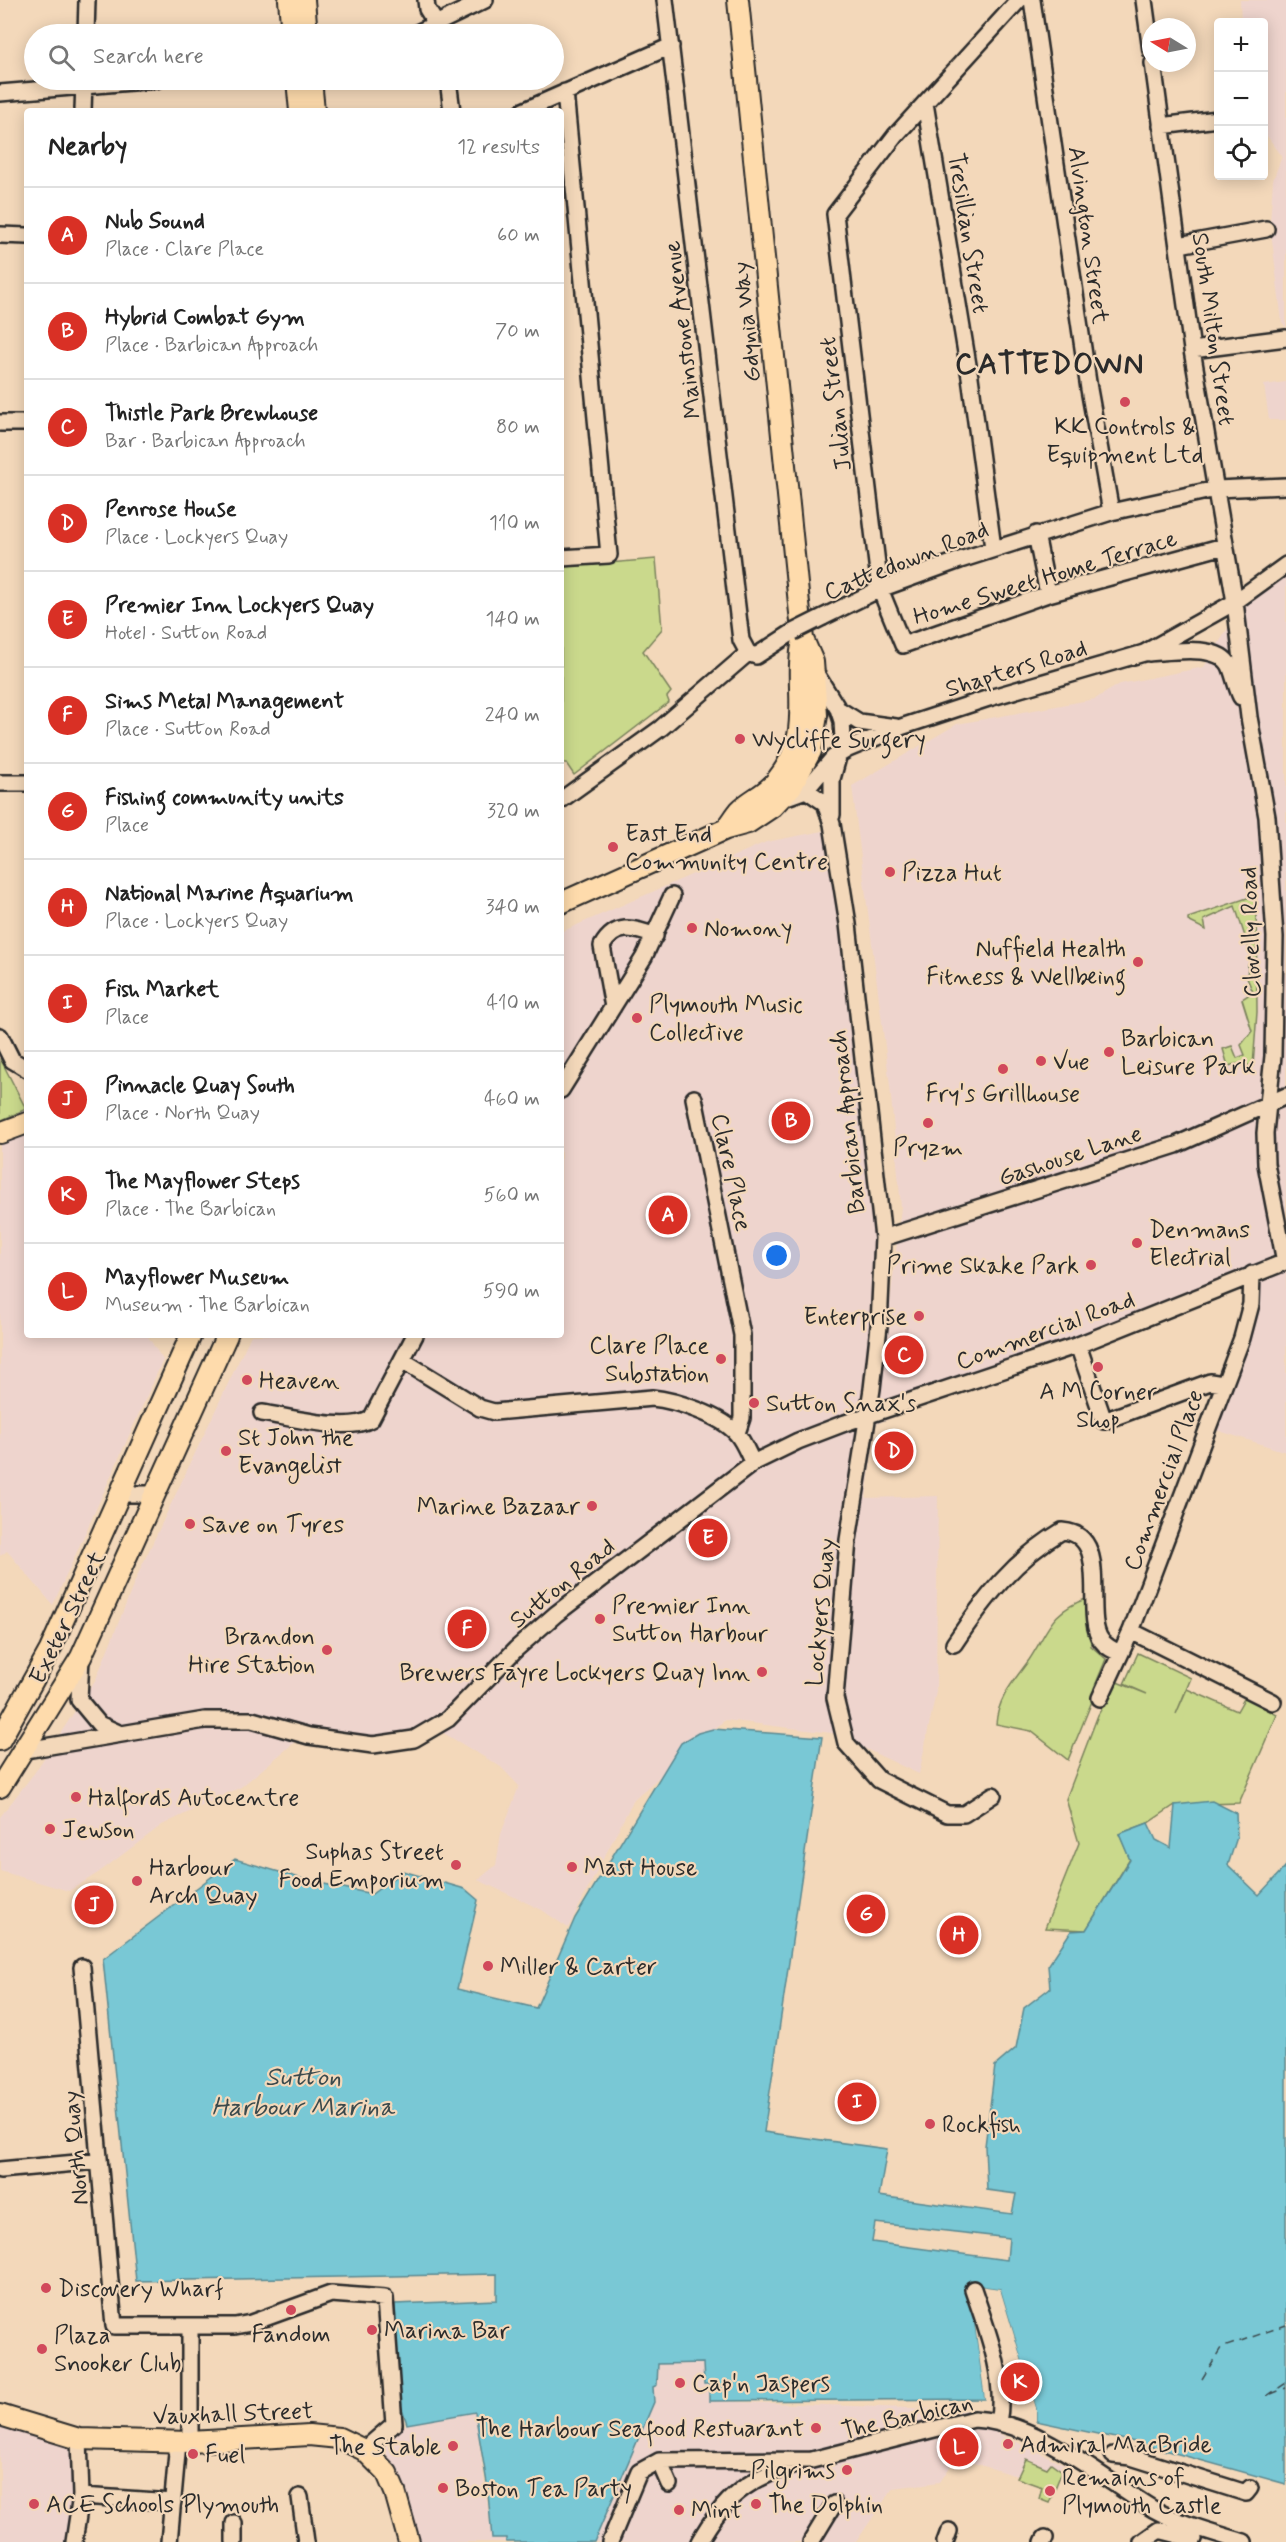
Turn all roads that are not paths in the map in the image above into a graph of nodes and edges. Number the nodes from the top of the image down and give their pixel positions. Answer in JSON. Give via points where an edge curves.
{"nodes":[{"id":1,"x":87,"y":0,"type":"edge"},
{"id":2,"x":289,"y":0,"type":"edge"},
{"id":3,"x":298,"y":0,"type":"edge"},
{"id":4,"x":304,"y":0,"type":"edge"},
{"id":5,"x":426,"y":0,"type":"edge"},
{"id":6,"x":485,"y":0,"type":"edge"},
{"id":7,"x":665,"y":0,"type":"edge"},
{"id":8,"x":738,"y":0,"type":"edge"},
{"id":9,"x":1019,"y":0,"type":"edge"},
{"id":10,"x":1032,"y":0,"type":"edge"},
{"id":11,"x":1144,"y":0,"type":"edge"},
{"id":12,"x":468,"y":3,"type":"edge"},
{"id":13,"x":1146,"y":18,"type":"edge"},
{"id":14,"x":86,"y":24,"type":"edge"},
{"id":15,"x":295,"y":24,"type":"edge"},
{"id":16,"x":297,"y":24,"type":"edge"},
{"id":17,"x":299,"y":24,"type":"edge"},
{"id":18,"x":436,"y":24,"type":"edge"},
{"id":19,"x":444,"y":24,"type":"edge"},
{"id":20,"x":671,"y":46,"type":"junction"},
{"id":21,"x":1154,"y":72,"type":"edge"},
{"id":22,"x":24,"y":90,"type":"edge"},
{"id":23,"x":84,"y":90,"type":"edge"},
{"id":24,"x":298,"y":90,"type":"edge"},
{"id":25,"x":312,"y":90,"type":"edge"},
{"id":26,"x":449,"y":90,"type":"edge"},
{"id":27,"x":565,"y":92,"type":"junction"},
{"id":28,"x":0,"y":93,"type":"edge"},
{"id":29,"x":925,"y":103,"type":"junction"},
{"id":30,"x":83,"y":108,"type":"edge"},
{"id":31,"x":300,"y":108,"type":"edge"},
{"id":32,"x":314,"y":108,"type":"edge"},
{"id":33,"x":452,"y":108,"type":"edge"},
{"id":34,"x":530,"y":108,"type":"edge"},
{"id":35,"x":1214,"y":119,"type":"edge"},
{"id":36,"x":1161,"y":126,"type":"junction"},
{"id":37,"x":1266,"y":229,"type":"dead end"},
{"id":38,"x":0,"y":235,"type":"edge"},
{"id":39,"x":24,"y":236,"type":"edge"},
{"id":40,"x":1179,"y":245,"type":"junction"},
{"id":41,"x":1286,"y":338,"type":"edge"},
{"id":42,"x":1192,"y":350,"type":"junction"},
{"id":43,"x":0,"y":423,"type":"edge"},
{"id":44,"x":24,"y":423,"type":"edge"},
{"id":45,"x":1286,"y":486,"type":"edge"},
{"id":46,"x":1216,"y":489,"type":"junction"},
{"id":47,"x":1111,"y":512,"type":"junction"},
{"id":48,"x":1036,"y":534,"type":"junction"},
{"id":49,"x":1224,"y":546,"type":"junction"},
{"id":50,"x":993,"y":548,"type":"junction"},
{"id":51,"x":564,"y":558,"type":"edge"},
{"id":52,"x":1286,"y":565,"type":"edge"},
{"id":53,"x":880,"y":589,"type":"junction"},
{"id":54,"x":1048,"y":594,"type":"junction"},
{"id":55,"x":1235,"y":602,"type":"junction"},
{"id":56,"x":803,"y":639,"type":"junction"},
{"id":57,"x":748,"y":653,"type":"junction"},
{"id":58,"x":1144,"y":653,"type":"junction"},
{"id":59,"x":815,"y":672,"type":"junction"},
{"id":60,"x":838,"y":709,"type":"junction"},
{"id":61,"x":1249,"y":717,"type":"junction"},
{"id":62,"x":901,"y":727,"type":"junction"},
{"id":63,"x":840,"y":754,"type":"junction"},
{"id":64,"x":0,"y":783,"type":"edge"},
{"id":65,"x":24,"y":783,"type":"edge"},
{"id":66,"x":806,"y":790,"type":"junction"},
{"id":67,"x":564,"y":798,"type":"edge"},
{"id":68,"x":782,"y":799,"type":"junction"},
{"id":69,"x":832,"y":824,"type":"junction"},
{"id":70,"x":726,"y":829,"type":"junction"},
{"id":71,"x":672,"y":896,"type":"dead end"},
{"id":72,"x":564,"y":902,"type":"edge"},
{"id":73,"x":655,"y":936,"type":"junction"},
{"id":74,"x":612,"y":1007,"type":"junction"},
{"id":75,"x":0,"y":1036,"type":"edge"},
{"id":76,"x":24,"y":1067,"type":"edge"},
{"id":77,"x":564,"y":1085,"type":"edge"},
{"id":78,"x":1286,"y":1096,"type":"edge"},
{"id":79,"x":694,"y":1098,"type":"dead end"},
{"id":80,"x":1267,"y":1105,"type":"junction"},
{"id":81,"x":883,"y":1238,"type":"junction"},
{"id":82,"x":1285,"y":1262,"type":"edge"},
{"id":83,"x":1252,"y":1274,"type":"junction"},
{"id":84,"x":190,"y":1338,"type":"edge"},
{"id":85,"x":226,"y":1338,"type":"edge"},
{"id":86,"x":413,"y":1338,"type":"edge"},
{"id":87,"x":1078,"y":1345,"type":"junction"},
{"id":88,"x":402,"y":1360,"type":"junction"},
{"id":89,"x":1223,"y":1384,"type":"junction"},
{"id":90,"x":262,"y":1413,"type":"dead end"},
{"id":91,"x":870,"y":1416,"type":"junction"},
{"id":92,"x":737,"y":1433,"type":"junction"},
{"id":93,"x":753,"y":1463,"type":"junction"},
{"id":94,"x":118,"y":1494,"type":"junction"},
{"id":95,"x":153,"y":1494,"type":"junction"},
{"id":96,"x":1131,"y":1631,"type":"junction"},
{"id":97,"x":954,"y":1644,"type":"dead end"},
{"id":98,"x":1120,"y":1653,"type":"junction"},
{"id":99,"x":81,"y":1657,"type":"junction"},
{"id":100,"x":1100,"y":1698,"type":"dead end"},
{"id":101,"x":1273,"y":1702,"type":"dead end"},
{"id":102,"x":121,"y":1734,"type":"junction"},
{"id":103,"x":0,"y":1740,"type":"edge"},
{"id":104,"x":26,"y":1750,"type":"junction"},
{"id":105,"x":0,"y":1762,"type":"edge"},
{"id":106,"x":0,"y":1787,"type":"edge"},
{"id":107,"x":993,"y":1795,"type":"dead end"},
{"id":108,"x":82,"y":1967,"type":"dead end"},
{"id":109,"x":98,"y":2161,"type":"junction"},
{"id":110,"x":0,"y":2170,"type":"edge"},
{"id":111,"x":973,"y":2289,"type":"dead end"},
{"id":112,"x":190,"y":2326,"type":"junction"},
{"id":113,"x":0,"y":2415,"type":"edge"},
{"id":114,"x":998,"y":2423,"type":"junction"},
{"id":115,"x":79,"y":2439,"type":"junction"},
{"id":116,"x":184,"y":2442,"type":"junction"},
{"id":117,"x":364,"y":2450,"type":"junction"},
{"id":118,"x":1113,"y":2455,"type":"dead end"},
{"id":119,"x":812,"y":2460,"type":"junction"},
{"id":120,"x":659,"y":2461,"type":"junction"},
{"id":121,"x":669,"y":2484,"type":"dead end"},
{"id":122,"x":1250,"y":2487,"type":"dead end"},
{"id":123,"x":81,"y":2496,"type":"junction"},
{"id":124,"x":300,"y":2497,"type":"dead end"},
{"id":125,"x":173,"y":2502,"type":"junction"},
{"id":126,"x":834,"y":2504,"type":"dead end"},
{"id":127,"x":234,"y":2523,"type":"dead end"},
{"id":128,"x":1194,"y":2539,"type":"dead end"},
{"id":129,"x":74,"y":2542,"type":"edge"},
{"id":130,"x":169,"y":2542,"type":"edge"},
{"id":131,"x":234,"y":2542,"type":"edge"},
{"id":132,"x":306,"y":2542,"type":"edge"},
{"id":133,"x":409,"y":2542,"type":"edge"},
{"id":134,"x":610,"y":2542,"type":"edge"},
{"id":135,"x":699,"y":2542,"type":"edge"},
{"id":136,"x":811,"y":2542,"type":"edge"},
{"id":137,"x":1142,"y":2542,"type":"edge"},
{"id":138,"x":1244,"y":2542,"type":"edge"}],
"edges":[{"from":1,"to":14,"type":"street"},
{"from":2,"to":15,"type":"main road"},
{"from":3,"to":16,"type":"main road"},
{"from":4,"to":17,"type":"main road"},
{"from":5,"to":18,"type":"street"},
{"from":6,"to":12,"type":"street"},
{"from":7,"to":20,"type":"street","name":"Mainstone Avenue"},
{"from":8,"to":56,"type":"main road","name":"Gdynia Way"},
{"from":9,"to":29,"type":"street"},
{"from":10,"to":47,"type":"street","name":"Alvington Street"},
{"from":11,"to":13,"type":"street"},
{"from":12,"to":19,"type":"street"},
{"from":20,"to":27,"type":"street"},
{"from":20,"to":57,"type":"street","name":"Mainstone Avenue","via":[[741,640]]},
{"from":21,"to":36,"type":"street","name":"South Milton Street"},
{"from":22,"to":28,"type":"street"},
{"from":23,"to":30,"type":"street"},
{"from":24,"to":31,"type":"main road"},
{"from":25,"to":32,"type":"main road"},
{"from":26,"to":33,"type":"street"},
{"from":27,"to":34,"type":"street"},
{"from":27,"to":51,"type":"street","via":[[609,555]]},
{"from":29,"to":50,"type":"street","name":"Tresillian Street","via":[[970,377]]},
{"from":29,"to":53,"type":"street","name":"Julian Street","via":[[835,214]]},
{"from":35,"to":36,"type":"street"},
{"from":36,"to":40,"type":"street","name":"South Milton Street"},
{"from":37,"to":40,"type":"street"},
{"from":38,"to":39,"type":"street"},
{"from":40,"to":42,"type":"street","name":"South Milton Street"},
{"from":41,"to":42,"type":"street"},
{"from":42,"to":46,"type":"street","name":"South Milton Street"},
{"from":43,"to":44,"type":"street"},
{"from":45,"to":46,"type":"street","name":"Cattedown Road"},
{"from":46,"to":47,"type":"street","name":"Cattedown Road"},
{"from":46,"to":49,"type":"street","name":"South Milton Street"},
{"from":47,"to":48,"type":"street","name":"Cattedown Road"},
{"from":48,"to":50,"type":"street","name":"Cattedown Road"},
{"from":48,"to":54,"type":"street"},
{"from":49,"to":54,"type":"street","name":"Home Sweet Home Terrace"},
{"from":49,"to":55,"type":"street","name":"South Milton Street"},
{"from":50,"to":53,"type":"street","name":"Cattedown Road"},
{"from":52,"to":55,"type":"street","name":"Shapters Road"},
{"from":53,"to":54,"type":"street","name":"Home Sweet Home Terrace","via":[[903,645]]},
{"from":53,"to":57,"type":"street","name":"Cattedown Road","bridge":true,"via":[[779,640],[756,656]]},
{"from":55,"to":58,"type":"street","name":"Shapters Road"},
{"from":55,"to":61,"type":"street","name":"Clovelly Road"},
{"from":56,"to":59,"type":"main road","name":"Gdynia Way"},
{"from":56,"to":70,"type":"main road","name":"Gdynia Way","via":[[798,661],[802,712],[794,749],[777,780],[741,809]]},
{"from":57,"to":67,"type":"street","name":"Cattedown Road","via":[[661,728]]},
{"from":58,"to":61,"type":"street","name":"Shapters Road","via":[[1200,650],[1217,655],[1229,664]]},
{"from":58,"to":62,"type":"street","name":"Shapters Road"},
{"from":59,"to":60,"type":"street","name":"Barbican Approach"},
{"from":59,"to":68,"type":"main road","name":"Gdynia Way","via":[[818,715],[811,751]]},
{"from":60,"to":62,"type":"street","name":"Shapters Road","via":[[859,722]]},
{"from":60,"to":63,"type":"street","name":"Barbican Approach","via":[[843,732]]},
{"from":61,"to":80,"type":"street","name":"Clovelly Road","via":[[1267,817],[1275,937],[1273,1047]]},
{"from":62,"to":63,"type":"street","name":"Shapters Road"},
{"from":63,"to":66,"type":"street","name":"Shapters Road"},
{"from":63,"to":69,"type":"street","name":"Barbican Approach","via":[[832,779]]},
{"from":64,"to":65,"type":"street"},
{"from":66,"to":68,"type":"street"},
{"from":66,"to":69,"type":"street","name":"Barbican Approach","via":[[825,803]]},
{"from":68,"to":70,"type":"main road","name":"Gdynia Way","via":[[748,823]]},
{"from":69,"to":81,"type":"street","name":"Barbican Approach","via":[[848,924]]},
{"from":70,"to":72,"type":"main road","name":"Gdynia Way"},
{"from":71,"to":73,"type":"street"},
{"from":73,"to":74,"type":"street"},
{"from":73,"to":74,"type":"street","via":[[631,928],[618,928],[608,936],[602,946]]},
{"from":74,"to":77,"type":"street"},
{"from":75,"to":76,"type":"street","via":[[12,1060]]},
{"from":78,"to":80,"type":"street","name":"Gashouse Lane"},
{"from":79,"to":92,"type":"street","name":"Clare Place","via":[[742,1335],[742,1418]]},
{"from":80,"to":81,"type":"street","name":"Gashouse Lane","via":[[1176,1145]]},
{"from":80,"to":82,"type":"street","name":"Clovelly Road","via":[[1266,1164]]},
{"from":81,"to":91,"type":"street","name":"Barbican Approach"},
{"from":82,"to":83,"type":"street","name":"Commercial Road"},
{"from":83,"to":87,"type":"street","name":"Commercial Road"},
{"from":83,"to":89,"type":"street","name":"Commercial Place","via":[[1251,1304]]},
{"from":84,"to":94,"type":"main road","name":"Exeter Street"},
{"from":85,"to":95,"type":"main road","name":"Exeter Street"},
{"from":86,"to":88,"type":"street"},
{"from":87,"to":89,"type":"street","via":[[1104,1421],[1210,1382]]},
{"from":87,"to":91,"type":"street","name":"Commercial Road"},
{"from":88,"to":90,"type":"street","via":[[371,1419],[362,1424]]},
{"from":88,"to":92,"type":"street","via":[[480,1408],[494,1412],[652,1398],[672,1400],[704,1413]]},
{"from":89,"to":96,"type":"street","name":"Commercial Place"},
{"from":91,"to":93,"type":"street","name":"Commercial Road","via":[[798,1441]]},
{"from":91,"to":107,"type":"street","name":"Lockyers Quay","via":[[848,1540],[837,1656],[835,1698],[846,1743],[879,1780],[947,1814],[964,1814]]},
{"from":92,"to":93,"type":"street"},
{"from":93,"to":102,"type":"street","name":"Sutton Road","via":[[556,1614],[448,1719],[414,1739],[373,1745],[309,1736],[248,1720],[205,1720]]},
{"from":94,"to":95,"type":"street"},
{"from":94,"to":103,"type":"main road","name":"Exeter Street","via":[[50,1650]]},
{"from":95,"to":99,"type":"main road","name":"Exeter Street"},
{"from":96,"to":98,"type":"street","name":"Commercial Place"},
{"from":96,"to":101,"type":"street"},
{"from":97,"to":98,"type":"street","via":[[983,1600],[1016,1564],[1046,1540],[1062,1531],[1071,1531],[1081,1538],[1094,1564],[1099,1636]]},
{"from":98,"to":100,"type":"street","name":"Commercial Place"},
{"from":99,"to":102,"type":"street","via":[[79,1700],[99,1724]]},
{"from":99,"to":104,"type":"main road","name":"Exeter Street"},
{"from":102,"to":104,"type":"street","name":"Sutton Road"},
{"from":104,"to":105,"type":"main road"},
{"from":104,"to":106,"type":"main road","name":"Exeter Street"},
{"from":108,"to":109,"type":"street","name":"North Quay"},
{"from":109,"to":110,"type":"street"},
{"from":109,"to":112,"type":"street","name":"North Quay","via":[[114,2326]]},
{"from":111,"to":114,"type":"street","via":[[992,2347],[1001,2408]]},
{"from":112,"to":116,"type":"street"},
{"from":112,"to":117,"type":"street","via":[[251,2323],[331,2294],[385,2298],[394,2424]]},
{"from":113,"to":115,"type":"main road","name":"Vauxhall Street"},
{"from":114,"to":119,"type":"street","name":"The Barbican","via":[[974,2419]]},
{"from":114,"to":138,"type":"street","name":"The Barbican","via":[[1029,2434],[1096,2470],[1155,2510]]},
{"from":115,"to":116,"type":"main road","name":"Vauxhall Street"},
{"from":115,"to":123,"type":"street"},
{"from":116,"to":117,"type":"main road","name":"Vauxhall Street","via":[[326,2435]]},
{"from":116,"to":125,"type":"street"},
{"from":117,"to":133,"type":"main road","name":"Vauxhall Street","via":[[375,2458],[392,2485]]},
{"from":118,"to":122,"type":"street","via":[[1131,2457],[1246,2493]]},
{"from":119,"to":120,"type":"street","name":"The Barbican"},
{"from":119,"to":135,"type":"street","via":[[750,2481],[722,2508]]},
{"from":120,"to":121,"type":"street"},
{"from":120,"to":134,"type":"street","via":[[639,2472]]},
{"from":123,"to":125,"type":"street"},
{"from":123,"to":129,"type":"street"},
{"from":124,"to":132,"type":"street"},
{"from":125,"to":130,"type":"street"},
{"from":126,"to":136,"type":"street"},
{"from":127,"to":131,"type":"street"},
{"from":128,"to":137,"type":"street","via":[[1159,2530]]}]}
